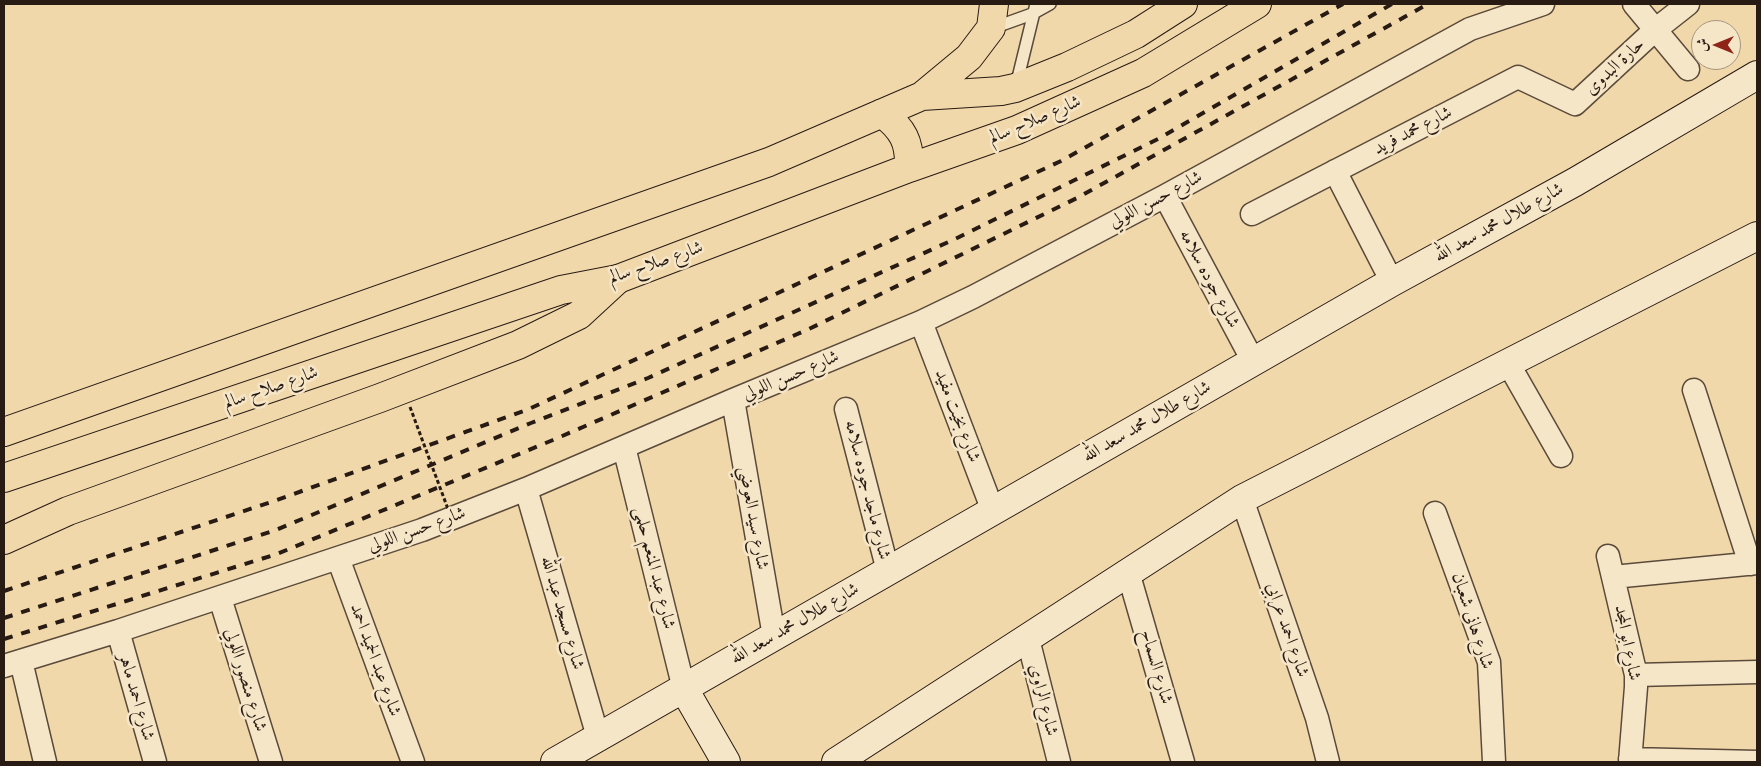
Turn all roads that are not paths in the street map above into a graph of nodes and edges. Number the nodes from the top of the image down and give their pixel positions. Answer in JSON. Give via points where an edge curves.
{"nodes":[{"id":1,"x":1050,"y":4,"type":"edge"},
{"id":2,"x":1183,"y":4,"type":"edge"},
{"id":3,"x":1257,"y":4,"type":"edge"},
{"id":4,"x":1543,"y":4,"type":"edge"},
{"id":5,"x":1634,"y":4,"type":"edge"},
{"id":6,"x":1688,"y":4,"type":"edge"},
{"id":7,"x":1034,"y":9,"type":"edge"},
{"id":8,"x":993,"y":16,"type":"edge"},
{"id":9,"x":1655,"y":30,"type":"junction"},
{"id":10,"x":1688,"y":69,"type":"dead end"},
{"id":11,"x":1751,"y":85,"type":"edge"},
{"id":12,"x":1015,"y":88,"type":"junction"},
{"id":13,"x":922,"y":96,"type":"junction"},
{"id":14,"x":1575,"y":104,"type":"joint"},
{"id":15,"x":882,"y":113,"type":"junction"},
{"id":16,"x":909,"y":168,"type":"junction"},
{"id":17,"x":1335,"y":171,"type":"junction"},
{"id":18,"x":1165,"y":196,"type":"junction"},
{"id":19,"x":1252,"y":214,"type":"dead end"},
{"id":20,"x":1757,"y":236,"type":"edge"},
{"id":21,"x":618,"y":279,"type":"junction"},
{"id":22,"x":1392,"y":282,"type":"junction"},
{"id":23,"x":921,"y":322,"type":"junction"},
{"id":24,"x":1253,"y":361,"type":"junction"},
{"id":25,"x":1508,"y":363,"type":"junction"},
{"id":26,"x":1694,"y":390,"type":"dead end"},
{"id":27,"x":733,"y":400,"type":"junction"},
{"id":28,"x":846,"y":409,"type":"dead end"},
{"id":29,"x":4,"y":432,"type":"edge"},
{"id":30,"x":624,"y":447,"type":"junction"},
{"id":31,"x":1561,"y":456,"type":"dead end"},
{"id":32,"x":4,"y":478,"type":"edge"},
{"id":33,"x":526,"y":489,"type":"junction"},
{"id":34,"x":1242,"y":499,"type":"junction"},
{"id":35,"x":993,"y":511,"type":"junction"},
{"id":36,"x":1435,"y":514,"type":"dead end"},
{"id":37,"x":4,"y":540,"type":"edge"},
{"id":38,"x":338,"y":558,"type":"junction"},
{"id":39,"x":1754,"y":563,"type":"edge"},
{"id":40,"x":888,"y":571,"type":"junction"},
{"id":41,"x":1128,"y":572,"type":"junction"},
{"id":42,"x":220,"y":598,"type":"junction"},
{"id":43,"x":118,"y":632,"type":"junction"},
{"id":44,"x":774,"y":636,"type":"junction"},
{"id":45,"x":1028,"y":639,"type":"junction"},
{"id":46,"x":13,"y":664,"type":"edge"},
{"id":47,"x":1757,"y":672,"type":"edge"},
{"id":48,"x":1636,"y":675,"type":"junction"},
{"id":49,"x":684,"y":689,"type":"junction"},
{"id":50,"x":598,"y":738,"type":"junction"},
{"id":51,"x":1630,"y":761,"type":"edge"},
{"id":52,"x":45,"y":762,"type":"edge"},
{"id":53,"x":155,"y":762,"type":"edge"},
{"id":54,"x":271,"y":762,"type":"edge"},
{"id":55,"x":413,"y":762,"type":"edge"},
{"id":56,"x":555,"y":762,"type":"edge"},
{"id":57,"x":726,"y":762,"type":"edge"},
{"id":58,"x":836,"y":762,"type":"edge"},
{"id":59,"x":1059,"y":762,"type":"edge"},
{"id":60,"x":1183,"y":762,"type":"edge"},
{"id":61,"x":1328,"y":762,"type":"edge"},
{"id":62,"x":1494,"y":762,"type":"edge"},
{"id":63,"x":1757,"y":762,"type":"edge"}],
"edges":[{"from":1,"to":7,"type":"lane"},
{"from":2,"to":12,"type":"highway","name":"شارع صلاح سالم","via":[[1136,34]]},
{"from":3,"to":16,"type":"highway","name":"شارع صلاح سالم","via":[[1143,73],[1017,130]]},
{"from":4,"to":18,"type":"street","name":"شارع حسن اللولي","via":[[1470,29]]},
{"from":5,"to":9,"type":"street"},
{"from":6,"to":9,"type":"street","name":"حارة البدوى"},
{"from":7,"to":8,"type":"lane"},
{"from":7,"to":12,"type":"lane"},
{"from":8,"to":13,"type":"highway","via":[[969,58]]},
{"from":9,"to":10,"type":"street"},
{"from":9,"to":14,"type":"street","name":"حارة البدوى"},
{"from":11,"to":22,"type":"main road","name":"شارع طلال محمد سعد الله"},
{"from":12,"to":13,"type":"highway","name":"شارع صلاح سالم"},
{"from":13,"to":15,"type":"highway","name":"شارع صلاح سالم"},
{"from":14,"to":17,"type":"street","name":"شارع محمد فريد","via":[[1518,77]]},
{"from":15,"to":16,"type":"highway","via":[[896,124],[904,136],[910,154]]},
{"from":15,"to":29,"type":"highway","name":"شارع صلاح سالم","via":[[769,162]]},
{"from":16,"to":21,"type":"highway","name":"شارع صلاح سالم"},
{"from":17,"to":19,"type":"street","name":"شارع محمد فريد"},
{"from":17,"to":22,"type":"street"},
{"from":18,"to":23,"type":"street","name":"شارع حسن اللولي"},
{"from":18,"to":24,"type":"street","name":"شارع جوده سلامه"},
{"from":20,"to":25,"type":"main road"},
{"from":21,"to":32,"type":"highway","name":"شارع صلاح سالم","via":[[561,290]]},
{"from":21,"to":37,"type":"highway","via":[[579,315],[518,345],[68,511]]},
{"from":22,"to":24,"type":"main road","name":"شارع طلال محمد سعد الله"},
{"from":23,"to":27,"type":"street","name":"شارع حسن اللولي"},
{"from":23,"to":35,"type":"street","name":"شارع بخيت مفيد"},
{"from":24,"to":35,"type":"main road","name":"شارع طلال محمد سعد الله"},
{"from":25,"to":31,"type":"street"},
{"from":25,"to":34,"type":"main road"},
{"from":26,"to":39,"type":"street"},
{"from":27,"to":30,"type":"street","name":"شارع حسن اللولي"},
{"from":27,"to":44,"type":"street","name":"شارع سيد العوضي"},
{"from":28,"to":40,"type":"street","name":"شارع ماجد جوده سلامه"},
{"from":30,"to":33,"type":"street","name":"شارع حسن اللولي"},
{"from":30,"to":49,"type":"street","name":"شارع عبد المنعم حلمى"},
{"from":33,"to":38,"type":"street","name":"شارع حسن اللولي","via":[[422,530]]},
{"from":33,"to":50,"type":"street","name":"شارع مسجد عبد الله"},
{"from":34,"to":41,"type":"main road"},
{"from":34,"to":61,"type":"street","name":"شارع احمد عرابي","via":[[1317,718]]},
{"from":35,"to":40,"type":"main road","name":"شارع طلال محمد سعد الله"},
{"from":36,"to":62,"type":"street","name":"شارع هانى شعبان","via":[[1489,662]]},
{"from":38,"to":42,"type":"street","name":"شارع حسن اللولي"},
{"from":38,"to":55,"type":"street","name":"شارع عبد الحميد احمد"},
{"from":39,"to":48,"type":"street","name":"شارع ابو المجد","via":[[1610,566]]},
{"from":40,"to":44,"type":"main road","name":"شارع طلال محمد سعد الله"},
{"from":41,"to":45,"type":"main road"},
{"from":41,"to":60,"type":"street","name":"شارع السماح"},
{"from":42,"to":43,"type":"street","name":"شارع حسن اللولي"},
{"from":42,"to":54,"type":"street","name":"شارع منصور اللولي"},
{"from":43,"to":46,"type":"street","name":"شارع حسن اللولي"},
{"from":43,"to":53,"type":"street","name":"شارع احمد ماهر"},
{"from":44,"to":49,"type":"main road","name":"شارع طلال محمد سعد الله"},
{"from":45,"to":58,"type":"main road"},
{"from":45,"to":59,"type":"street","name":"شارع الراوي"},
{"from":46,"to":52,"type":"street"},
{"from":47,"to":48,"type":"street"},
{"from":48,"to":51,"type":"street","name":"شارع ابو المجد"},
{"from":49,"to":50,"type":"main road","name":"شارع طلال محمد سعد الله"},
{"from":49,"to":57,"type":"main road"},
{"from":50,"to":56,"type":"main road","name":"شارع طلال محمد سعد الله"},
{"from":51,"to":63,"type":"street"}]}
